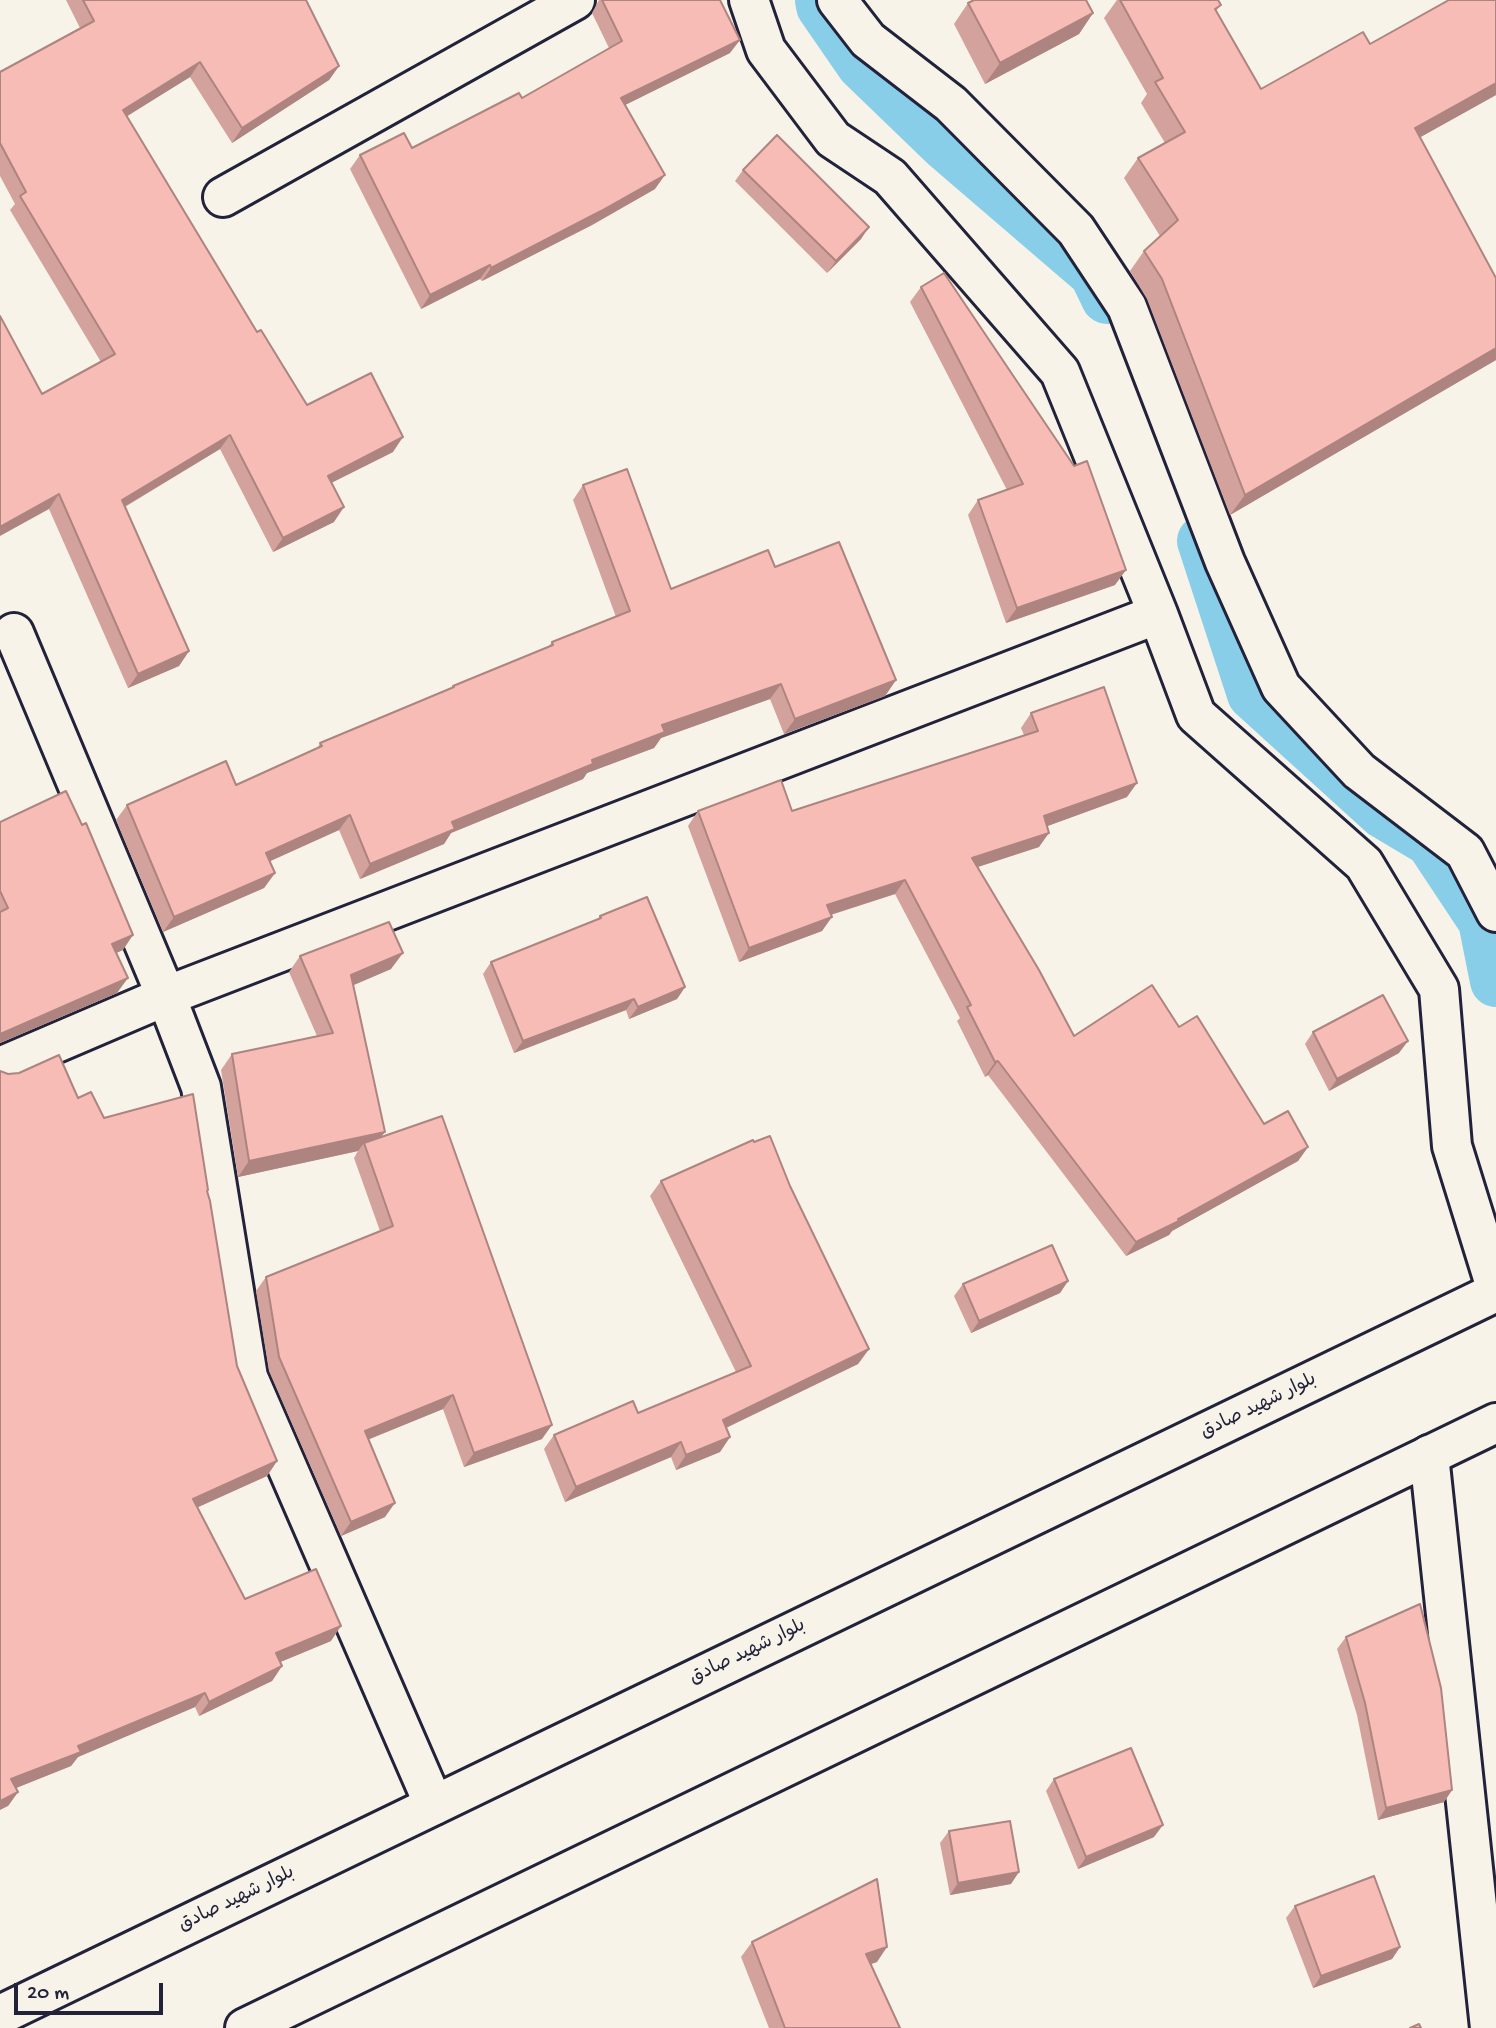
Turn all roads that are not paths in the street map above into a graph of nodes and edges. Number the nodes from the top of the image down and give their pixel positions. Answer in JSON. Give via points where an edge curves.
{"nodes":[{"id":1,"x":575,"y":0,"type":"edge"},
{"id":2,"x":749,"y":0,"type":"edge"},
{"id":3,"x":837,"y":0,"type":"edge"},
{"id":4,"x":223,"y":197,"type":"dead end"},
{"id":5,"x":1158,"y":614,"type":"junction"},
{"id":6,"x":14,"y":633,"type":"dead end"},
{"id":7,"x":1496,"y":912,"type":"edge"},
{"id":8,"x":166,"y":996,"type":"junction"},
{"id":9,"x":0,"y":1067,"type":"edge"},
{"id":10,"x":1496,"y":1290,"type":"edge"},
{"id":11,"x":1496,"y":1423,"type":"edge"},
{"id":12,"x":1429,"y":1455,"type":"junction"},
{"id":13,"x":434,"y":1805,"type":"junction"},
{"id":14,"x":0,"y":2015,"type":"edge"},
{"id":15,"x":245,"y":2028,"type":"edge"},
{"id":16,"x":1490,"y":2028,"type":"edge"}],
"edges":[{"from":1,"to":4,"type":"street"},
{"from":2,"to":5,"type":"street","via":[[766,50],[833,139],[890,177],[1060,372]]},
{"from":3,"to":7,"type":"street","via":[[868,40],[951,104],[1076,230],[1127,307],[1225,562],[1282,687],[1359,771],[1465,852]]},
{"from":5,"to":8,"type":"street"},
{"from":5,"to":10,"type":"street","via":[[1196,715],[1364,864],[1439,989],[1452,1146]]},
{"from":6,"to":8,"type":"street"},
{"from":8,"to":9,"type":"street"},
{"from":8,"to":13,"type":"street","via":[[201,1087],[248,1377]]},
{"from":10,"to":13,"type":"street","name":"بلوار شهید صادق"},
{"from":11,"to":12,"type":"street"},
{"from":12,"to":15,"type":"street"},
{"from":12,"to":16,"type":"street"},
{"from":13,"to":14,"type":"street","name":"بلوار شهید صادق"}]}
